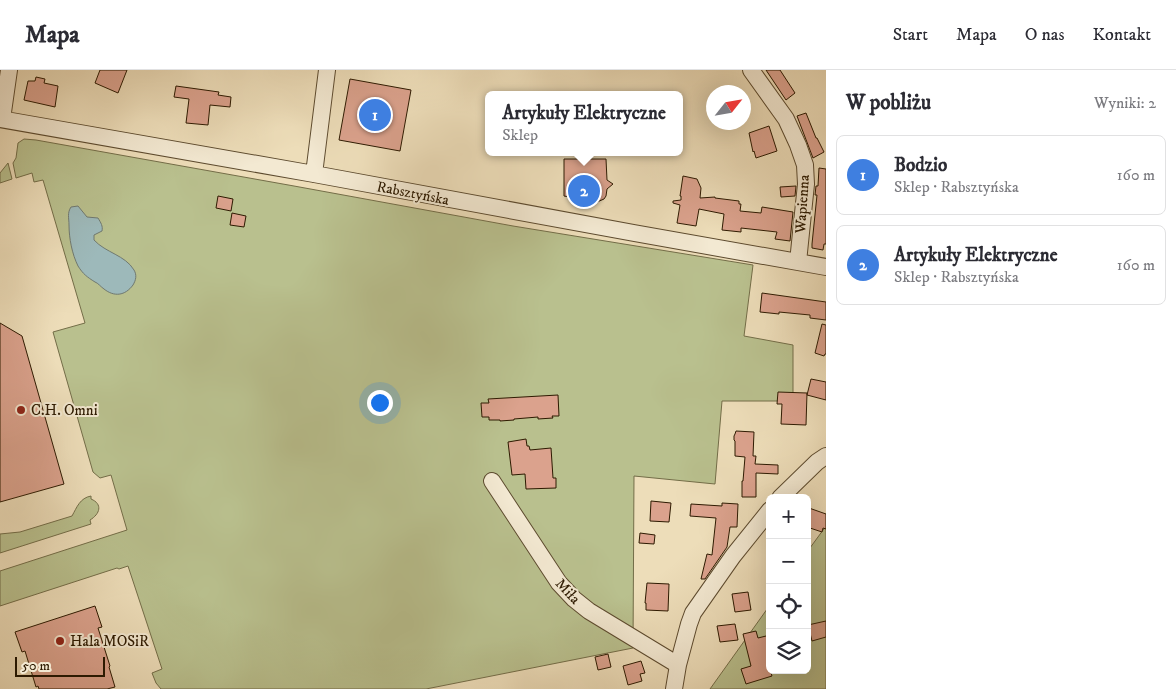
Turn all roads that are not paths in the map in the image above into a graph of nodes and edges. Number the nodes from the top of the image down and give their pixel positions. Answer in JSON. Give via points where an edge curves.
{"nodes":[{"id":1,"x":9,"y":70,"type":"edge"},
{"id":2,"x":327,"y":70,"type":"edge"},
{"id":3,"x":752,"y":70,"type":"edge"},
{"id":4,"x":1,"y":119,"type":"edge"},
{"id":5,"x":314,"y":174,"type":"junction"},
{"id":6,"x":798,"y":262,"type":"junction"},
{"id":7,"x":826,"y":267,"type":"edge"},
{"id":8,"x":826,"y":456,"type":"edge"},
{"id":9,"x":492,"y":482,"type":"dead end"},
{"id":10,"x":784,"y":494,"type":"edge"},
{"id":11,"x":766,"y":515,"type":"edge"},
{"id":12,"x":678,"y":665,"type":"junction"},
{"id":13,"x":674,"y":689,"type":"edge"}],
"edges":[{"from":1,"to":4,"type":"street"},
{"from":2,"to":5,"type":"street"},
{"from":3,"to":6,"type":"street","name":"Wapienna","via":[[786,119],[805,165]]},
{"from":4,"to":5,"type":"street","name":"Rabsztyńska"},
{"from":5,"to":6,"type":"street","name":"Rabsztyńska"},
{"from":6,"to":7,"type":"street","name":"Rabsztyńska"},
{"from":8,"to":10,"type":"street"},
{"from":9,"to":12,"type":"street","name":"Miła","via":[[559,583],[574,599]]},
{"from":11,"to":12,"type":"street","via":[[693,613]]},
{"from":12,"to":13,"type":"street"}]}
